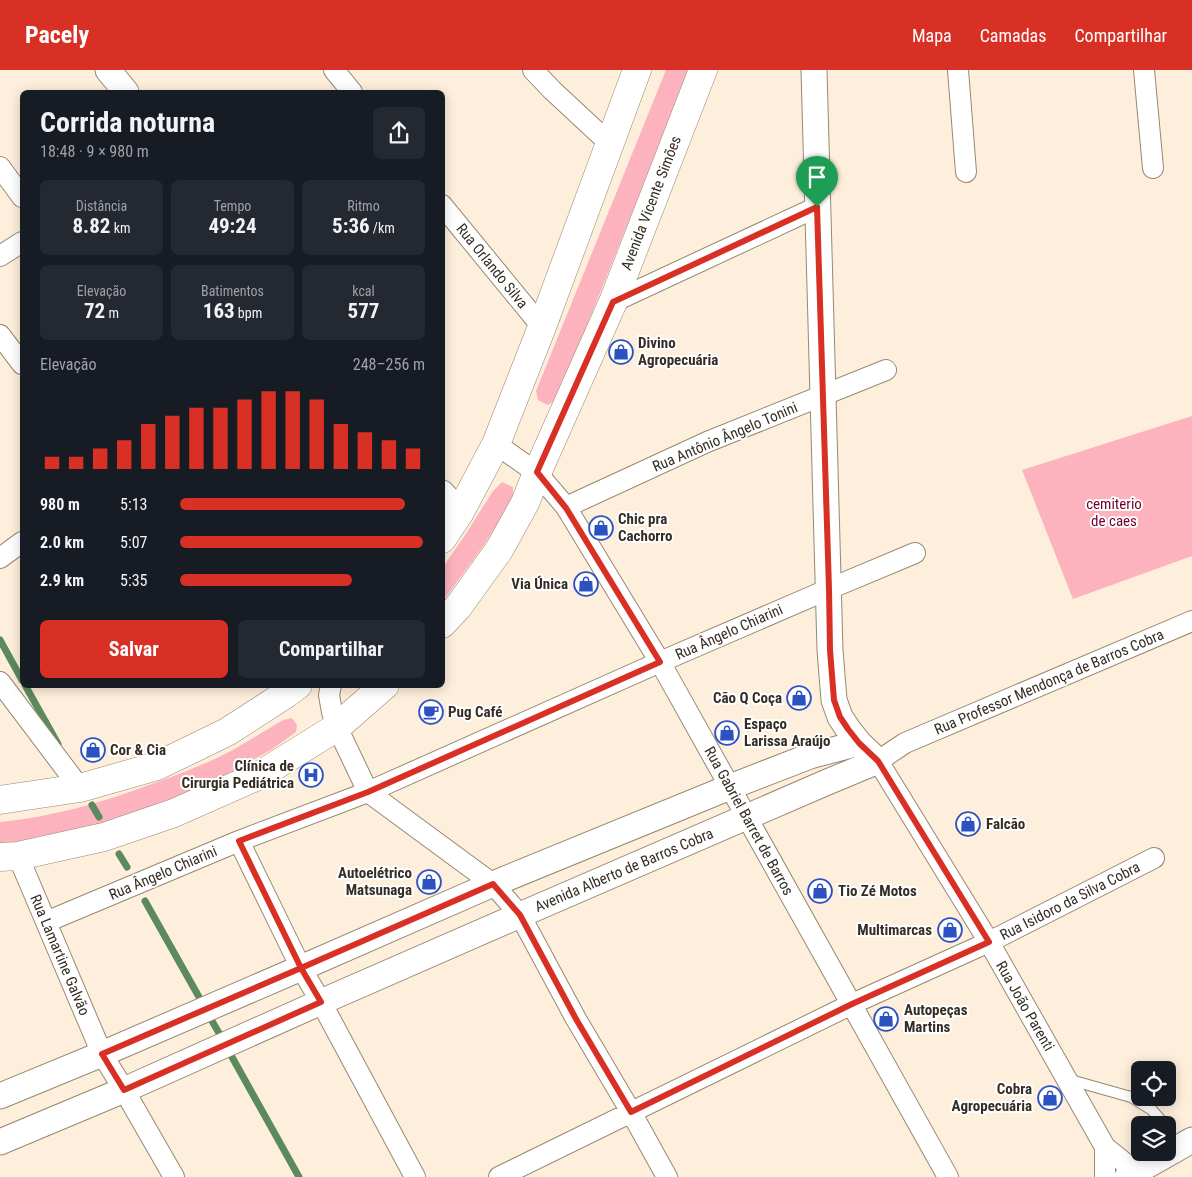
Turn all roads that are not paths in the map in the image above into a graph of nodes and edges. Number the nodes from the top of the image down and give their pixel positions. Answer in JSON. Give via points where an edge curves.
{"nodes":[{"id":1,"x":108,"y":70,"type":"edge"},
{"id":2,"x":334,"y":70,"type":"edge"},
{"id":3,"x":533,"y":70,"type":"edge"},
{"id":4,"x":637,"y":70,"type":"edge"},
{"id":5,"x":703,"y":70,"type":"edge"},
{"id":6,"x":814,"y":70,"type":"edge"},
{"id":7,"x":958,"y":70,"type":"edge"},
{"id":8,"x":1144,"y":70,"type":"edge"},
{"id":9,"x":124,"y":90,"type":"edge"},
{"id":10,"x":350,"y":90,"type":"edge"},
{"id":11,"x":609,"y":143,"type":"junction"},
{"id":12,"x":0,"y":167,"type":"edge"},
{"id":13,"x":1153,"y":168,"type":"dead end"},
{"id":14,"x":966,"y":172,"type":"dead end"},
{"id":15,"x":20,"y":194,"type":"edge"},
{"id":16,"x":817,"y":207,"type":"junction"},
{"id":17,"x":445,"y":208,"type":"edge"},
{"id":18,"x":20,"y":243,"type":"edge"},
{"id":19,"x":0,"y":256,"type":"edge"},
{"id":20,"x":613,"y":302,"type":"junction"},
{"id":21,"x":542,"y":327,"type":"junction"},
{"id":22,"x":0,"y":335,"type":"edge"},
{"id":23,"x":20,"y":361,"type":"edge"},
{"id":24,"x":886,"y":370,"type":"dead end"},
{"id":25,"x":822,"y":396,"type":"junction"},
{"id":26,"x":496,"y":444,"type":"junction"},
{"id":27,"x":537,"y":472,"type":"junction"},
{"id":28,"x":452,"y":502,"type":"edge"},
{"id":29,"x":566,"y":508,"type":"junction"},
{"id":30,"x":445,"y":528,"type":"edge"},
{"id":31,"x":20,"y":543,"type":"edge"},
{"id":32,"x":915,"y":553,"type":"dead end"},
{"id":33,"x":0,"y":558,"type":"edge"},
{"id":34,"x":829,"y":589,"type":"junction"},
{"id":35,"x":445,"y":621,"type":"edge"},
{"id":36,"x":1192,"y":621,"type":"edge"},
{"id":37,"x":660,"y":662,"type":"junction"},
{"id":38,"x":0,"y":682,"type":"edge"},
{"id":39,"x":287,"y":688,"type":"edge"},
{"id":40,"x":330,"y":688,"type":"edge"},
{"id":41,"x":382,"y":688,"type":"edge"},
{"id":42,"x":337,"y":727,"type":"junction"},
{"id":43,"x":859,"y":743,"type":"junction"},
{"id":44,"x":905,"y":743,"type":"junction"},
{"id":45,"x":878,"y":761,"type":"junction"},
{"id":46,"x":730,"y":787,"type":"junction"},
{"id":47,"x":80,"y":788,"type":"junction"},
{"id":48,"x":368,"y":792,"type":"junction"},
{"id":49,"x":0,"y":800,"type":"edge"},
{"id":50,"x":747,"y":816,"type":"junction"},
{"id":51,"x":239,"y":841,"type":"junction"},
{"id":52,"x":9,"y":857,"type":"edge"},
{"id":53,"x":1154,"y":858,"type":"dead end"},
{"id":54,"x":493,"y":884,"type":"junction"},
{"id":55,"x":520,"y":915,"type":"junction"},
{"id":56,"x":46,"y":922,"type":"junction"},
{"id":57,"x":989,"y":942,"type":"junction"},
{"id":58,"x":301,"y":968,"type":"junction"},
{"id":59,"x":321,"y":1002,"type":"junction"},
{"id":60,"x":852,"y":1004,"type":"junction"},
{"id":61,"x":102,"y":1054,"type":"junction"},
{"id":62,"x":1066,"y":1078,"type":"junction"},
{"id":63,"x":124,"y":1090,"type":"junction"},
{"id":64,"x":0,"y":1096,"type":"edge"},
{"id":65,"x":631,"y":1112,"type":"junction"},
{"id":66,"x":1157,"y":1116,"type":"edge"},
{"id":67,"x":1178,"y":1137,"type":"edge"},
{"id":68,"x":0,"y":1142,"type":"edge"},
{"id":69,"x":1106,"y":1147,"type":"junction"},
{"id":70,"x":1134,"y":1175,"type":"edge"},
{"id":71,"x":174,"y":1177,"type":"edge"},
{"id":72,"x":415,"y":1177,"type":"edge"},
{"id":73,"x":499,"y":1177,"type":"edge"},
{"id":74,"x":667,"y":1177,"type":"edge"},
{"id":75,"x":948,"y":1177,"type":"edge"},
{"id":76,"x":1105,"y":1177,"type":"edge"}],
"edges":[{"from":1,"to":9,"type":"street"},
{"from":2,"to":10,"type":"street"},
{"from":3,"to":11,"type":"street"},
{"from":4,"to":11,"type":"main road"},
{"from":5,"to":20,"type":"main road","name":"Avenida Vicente Simões"},
{"from":6,"to":16,"type":"street","name":"Rua João Parenti"},
{"from":7,"to":14,"type":"street"},
{"from":8,"to":13,"type":"street"},
{"from":11,"to":21,"type":"main road"},
{"from":12,"to":15,"type":"street"},
{"from":16,"to":20,"type":"street"},
{"from":16,"to":25,"type":"street","name":"Rua João Parenti"},
{"from":17,"to":21,"type":"street","name":"Rua Orlando Silva"},
{"from":18,"to":19,"type":"street"},
{"from":20,"to":27,"type":"main road","name":"Avenida Vicente Simões"},
{"from":21,"to":26,"type":"main road"},
{"from":22,"to":23,"type":"street"},
{"from":24,"to":25,"type":"street","name":"Rua Antônio Ângelo Tonini"},
{"from":25,"to":29,"type":"street","name":"Rua Antônio Ângelo Tonini","via":[[707,442]]},
{"from":25,"to":34,"type":"street","name":"Rua João Parenti"},
{"from":26,"to":27,"type":"street","name":"Rua Gabriel Barret de Barros"},
{"from":26,"to":28,"type":"main road"},
{"from":27,"to":29,"type":"street","name":"Rua Gabriel Barret de Barros"},
{"from":27,"to":35,"type":"main road","name":"Avenida Vicente Simões","via":[[525,503],[499,550]]},
{"from":28,"to":30,"type":"main road"},
{"from":29,"to":37,"type":"street","name":"Rua Gabriel Barret de Barros"},
{"from":31,"to":33,"type":"street"},
{"from":32,"to":34,"type":"street","name":"Rua Ângelo Chiarini"},
{"from":34,"to":37,"type":"street","name":"Rua Ângelo Chiarini"},
{"from":34,"to":43,"type":"street","name":"Rua João Parenti","via":[[834,700],[840,717]]},
{"from":36,"to":44,"type":"street","name":"Rua Professor Mendonça de Barros Cobra"},
{"from":37,"to":46,"type":"street","name":"Rua Gabriel Barret de Barros"},
{"from":37,"to":48,"type":"street","name":"Rua Ângelo Chiarini"},
{"from":38,"to":47,"type":"street"},
{"from":39,"to":47,"type":"main road","via":[[227,732],[157,766]]},
{"from":40,"to":42,"type":"street","via":[[329,695]]},
{"from":41,"to":42,"type":"main road"},
{"from":42,"to":48,"type":"street"},
{"from":42,"to":52,"type":"main road","via":[[260,775],[174,813],[104,837]]},
{"from":43,"to":44,"type":"street","name":"Rua Professor Mendonça de Barros Cobra"},
{"from":43,"to":45,"type":"street","name":"Rua João Parenti"},
{"from":43,"to":46,"type":"street","via":[[810,756]]},
{"from":44,"to":45,"type":"street","name":"Rua Professor Mendonça de Barros Cobra"},
{"from":45,"to":50,"type":"street","name":"Avenida Alberto de Barros Cobra"},
{"from":45,"to":57,"type":"street","name":"Rua João Parenti"},
{"from":46,"to":50,"type":"street","name":"Rua Gabriel Barret de Barros"},
{"from":46,"to":54,"type":"street"},
{"from":47,"to":49,"type":"main road"},
{"from":48,"to":51,"type":"street","name":"Rua Ângelo Chiarini"},
{"from":48,"to":54,"type":"street"},
{"from":50,"to":55,"type":"street","name":"Avenida Alberto de Barros Cobra"},
{"from":50,"to":60,"type":"street","name":"Rua Gabriel Barret de Barros"},
{"from":51,"to":56,"type":"street","name":"Rua Ângelo Chiarini"},
{"from":51,"to":58,"type":"street"},
{"from":52,"to":56,"type":"street","name":"Rua Lamartine Galvão"},
{"from":53,"to":57,"type":"street","name":"Rua Isidoro da Silva Cobra"},
{"from":54,"to":55,"type":"street"},
{"from":54,"to":58,"type":"street"},
{"from":55,"to":59,"type":"street","name":"Avenida Alberto de Barros Cobra"},
{"from":55,"to":65,"type":"street"},
{"from":56,"to":61,"type":"street","name":"Rua Lamartine Galvão"},
{"from":57,"to":60,"type":"street","name":"Rua Isidoro da Silva Cobra"},
{"from":57,"to":62,"type":"street","name":"Rua João Parenti"},
{"from":58,"to":59,"type":"street"},
{"from":58,"to":61,"type":"street"},
{"from":59,"to":63,"type":"street","name":"Avenida Alberto de Barros Cobra"},
{"from":59,"to":72,"type":"street"},
{"from":60,"to":65,"type":"street","name":"Rua Isidoro da Silva Cobra"},
{"from":60,"to":75,"type":"street","name":"Rua Gabriel Barret de Barros"},
{"from":61,"to":63,"type":"street"},
{"from":61,"to":64,"type":"street"},
{"from":62,"to":66,"type":"lane","via":[[1131,1097]]},
{"from":62,"to":69,"type":"street","name":"Rua João Parenti"},
{"from":63,"to":68,"type":"street","name":"Avenida Alberto de Barros Cobra"},
{"from":63,"to":71,"type":"street"},
{"from":65,"to":73,"type":"street","name":"Rua Isidoro da Silva Cobra"},
{"from":65,"to":74,"type":"street"},
{"from":67,"to":70,"type":"street"},
{"from":69,"to":70,"type":"street","name":"Rua João Parenti"},
{"from":69,"to":76,"type":"street"}]}
